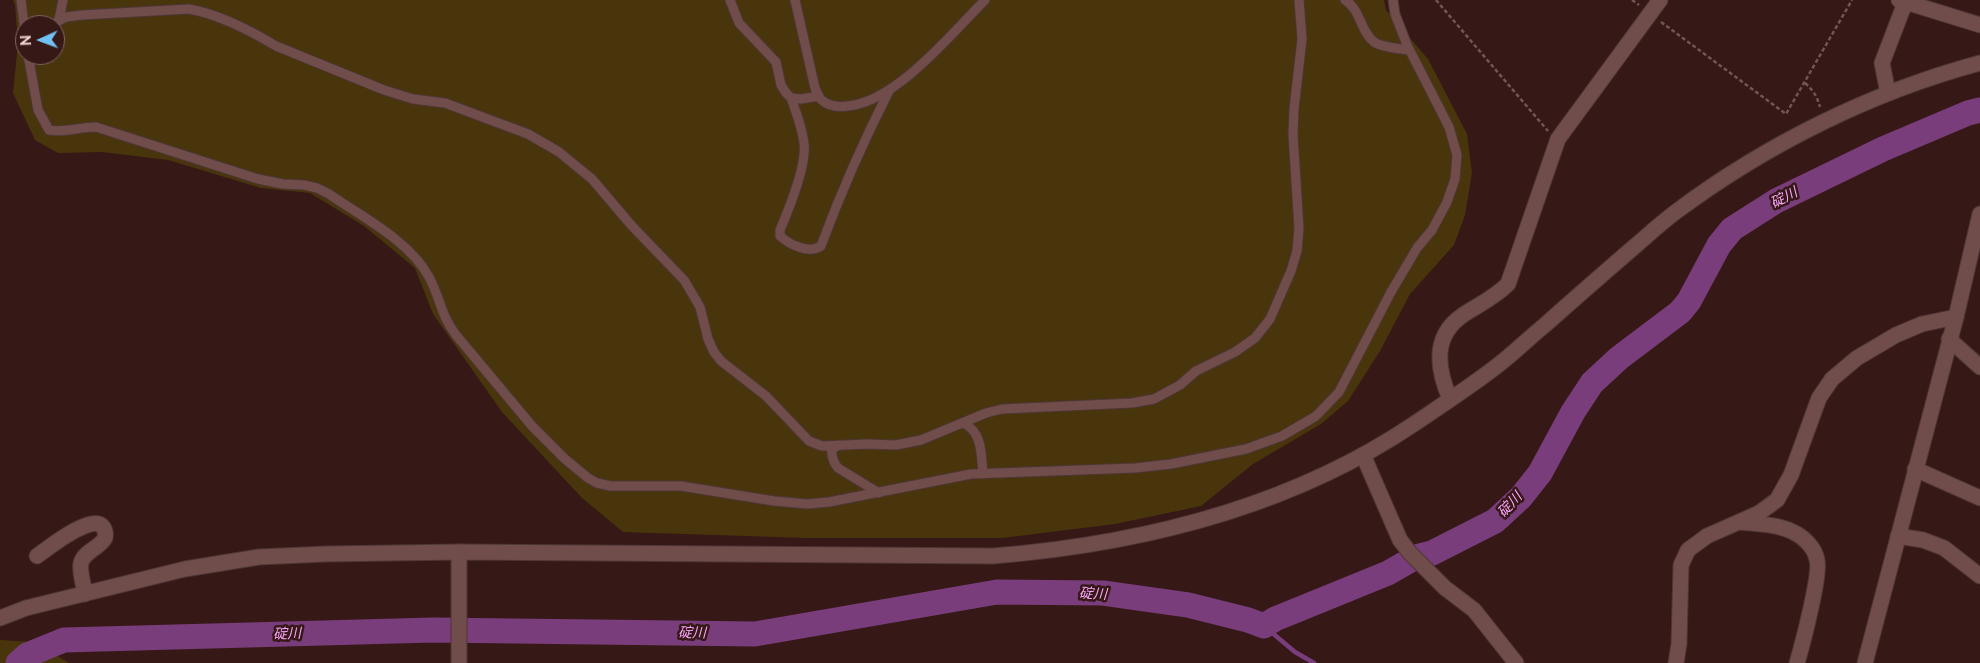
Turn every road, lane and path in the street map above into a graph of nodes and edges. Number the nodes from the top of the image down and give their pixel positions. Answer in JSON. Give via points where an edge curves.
{"nodes":[{"id":1,"x":21,"y":0,"type":"edge"},
{"id":2,"x":63,"y":0,"type":"edge"},
{"id":3,"x":730,"y":0,"type":"edge"},
{"id":4,"x":795,"y":0,"type":"edge"},
{"id":5,"x":984,"y":0,"type":"edge"},
{"id":6,"x":1299,"y":0,"type":"edge"},
{"id":7,"x":1345,"y":0,"type":"edge"},
{"id":8,"x":1393,"y":0,"type":"edge"},
{"id":9,"x":1436,"y":0,"type":"edge"},
{"id":10,"x":1632,"y":0,"type":"edge"},
{"id":11,"x":1660,"y":0,"type":"edge"},
{"id":12,"x":1852,"y":0,"type":"edge"},
{"id":13,"x":1902,"y":1,"type":"edge"},
{"id":14,"x":1650,"y":13,"type":"junction"},
{"id":15,"x":23,"y":15,"type":"edge"},
{"id":16,"x":58,"y":15,"type":"edge"},
{"id":17,"x":65,"y":19,"type":"edge"},
{"id":18,"x":1980,"y":25,"type":"edge"},
{"id":19,"x":1410,"y":50,"type":"junction"},
{"id":20,"x":1980,"y":63,"type":"edge"},
{"id":21,"x":30,"y":65,"type":"edge"},
{"id":22,"x":1804,"y":83,"type":"junction"},
{"id":23,"x":890,"y":89,"type":"junction"},
{"id":24,"x":1888,"y":93,"type":"junction"},
{"id":25,"x":819,"y":96,"type":"junction"},
{"id":26,"x":791,"y":98,"type":"junction"},
{"id":27,"x":1823,"y":124,"type":"junction"},
{"id":28,"x":1557,"y":142,"type":"junction"},
{"id":29,"x":1980,"y":214,"type":"edge"},
{"id":30,"x":1956,"y":317,"type":"junction"},
{"id":31,"x":1949,"y":339,"type":"junction"},
{"id":32,"x":1980,"y":367,"type":"edge"},
{"id":33,"x":1450,"y":399,"type":"junction"},
{"id":34,"x":963,"y":423,"type":"junction"},
{"id":35,"x":840,"y":445,"type":"junction"},
{"id":36,"x":1363,"y":455,"type":"junction"},
{"id":37,"x":1915,"y":469,"type":"junction"},
{"id":38,"x":983,"y":474,"type":"junction"},
{"id":39,"x":879,"y":493,"type":"junction"},
{"id":40,"x":1980,"y":498,"type":"edge"},
{"id":41,"x":1737,"y":522,"type":"junction"},
{"id":42,"x":1898,"y":536,"type":"junction"},
{"id":43,"x":459,"y":552,"type":"junction"},
{"id":44,"x":37,"y":556,"type":"dead end"},
{"id":45,"x":1980,"y":576,"type":"edge"},
{"id":46,"x":85,"y":594,"type":"junction"},
{"id":47,"x":0,"y":618,"type":"edge"},
{"id":48,"x":459,"y":663,"type":"edge"},
{"id":49,"x":1516,"y":663,"type":"edge"},
{"id":50,"x":1676,"y":663,"type":"edge"},
{"id":51,"x":1797,"y":663,"type":"edge"},
{"id":52,"x":1865,"y":663,"type":"edge"}],
"edges":[{"from":1,"to":15,"type":"lane"},
{"from":2,"to":16,"type":"lane"},
{"from":3,"to":26,"type":"lane","via":[[739,23],[776,62],[781,85]]},
{"from":4,"to":25,"type":"lane"},
{"from":5,"to":23,"type":"lane","via":[[906,78]]},
{"from":6,"to":34,"type":"lane","via":[[1302,39],[1294,109],[1297,251],[1270,319],[1255,338],[1154,399],[1132,403],[1002,409]]},
{"from":7,"to":19,"type":"lane","via":[[1353,5],[1366,34],[1375,43]]},
{"from":8,"to":19,"type":"lane","via":[[1395,14]]},
{"from":9,"to":28,"type":"path"},
{"from":10,"to":14,"type":"path"},
{"from":11,"to":14,"type":"street"},
{"from":12,"to":22,"type":"path"},
{"from":13,"to":18,"type":"street"},
{"from":13,"to":24,"type":"street","via":[[1882,63]]},
{"from":14,"to":22,"type":"path","via":[[1786,114]]},
{"from":14,"to":28,"type":"street"},
{"from":17,"to":35,"type":"lane","via":[[134,11],[190,8],[203,11],[276,46],[384,90],[413,99],[445,103],[528,134],[559,152],[592,179],[684,280],[700,307],[708,339],[721,361],[766,396],[809,441],[822,446]]},
{"from":19,"to":38,"type":"lane","via":[[1448,127],[1457,155],[1455,179],[1432,230],[1417,248],[1391,292],[1339,392],[1316,416],[1282,436],[1246,449],[1171,464]]},
{"from":20,"to":24,"type":"street"},
{"from":21,"to":39,"type":"lane","via":[[38,110],[49,130],[62,132],[96,127],[258,179],[317,188],[401,243],[429,277],[446,322],[456,336],[532,426],[565,459],[597,483],[624,487],[680,486],[807,504]]},
{"from":22,"to":27,"type":"path","via":[[1818,99]]},
{"from":23,"to":25,"type":"lane","via":[[858,105],[837,108]]},
{"from":23,"to":26,"type":"lane","via":[[865,138],[821,246],[816,250],[786,242],[780,236],[804,160],[804,144]]},
{"from":24,"to":27,"type":"street"},
{"from":25,"to":26,"type":"lane"},
{"from":27,"to":33,"type":"street","via":[[1727,175],[1674,212],[1498,365]]},
{"from":28,"to":33,"type":"street","via":[[1508,284],[1446,330],[1439,362],[1442,381]]},
{"from":29,"to":30,"type":"street"},
{"from":30,"to":31,"type":"street"},
{"from":30,"to":41,"type":"street","via":[[1922,324],[1896,335],[1857,358],[1832,379],[1819,398],[1791,475],[1777,500],[1759,513]]},
{"from":31,"to":32,"type":"street"},
{"from":31,"to":37,"type":"street"},
{"from":33,"to":36,"type":"street"},
{"from":34,"to":35,"type":"lane","via":[[921,440],[896,445]]},
{"from":34,"to":38,"type":"lane","via":[[977,433]]},
{"from":35,"to":39,"type":"lane","via":[[832,449],[833,462],[846,474]]},
{"from":36,"to":43,"type":"street","via":[[1244,509],[1172,529],[1039,552],[941,556]]},
{"from":36,"to":49,"type":"street","via":[[1400,540],[1427,571],[1474,610]]},
{"from":37,"to":40,"type":"street"},
{"from":37,"to":42,"type":"street"},
{"from":38,"to":39,"type":"lane"},
{"from":41,"to":50,"type":"street","via":[[1707,536],[1688,550],[1681,565]]},
{"from":41,"to":51,"type":"street","via":[[1792,531],[1804,539],[1817,559]]},
{"from":42,"to":45,"type":"street","via":[[1944,548]]},
{"from":42,"to":52,"type":"street"},
{"from":43,"to":46,"type":"street","via":[[259,558],[185,568]]},
{"from":43,"to":48,"type":"street"},
{"from":44,"to":46,"type":"street","via":[[81,527],[101,524],[106,535],[104,540],[81,563]]},
{"from":46,"to":47,"type":"street","via":[[26,608]]}]}
